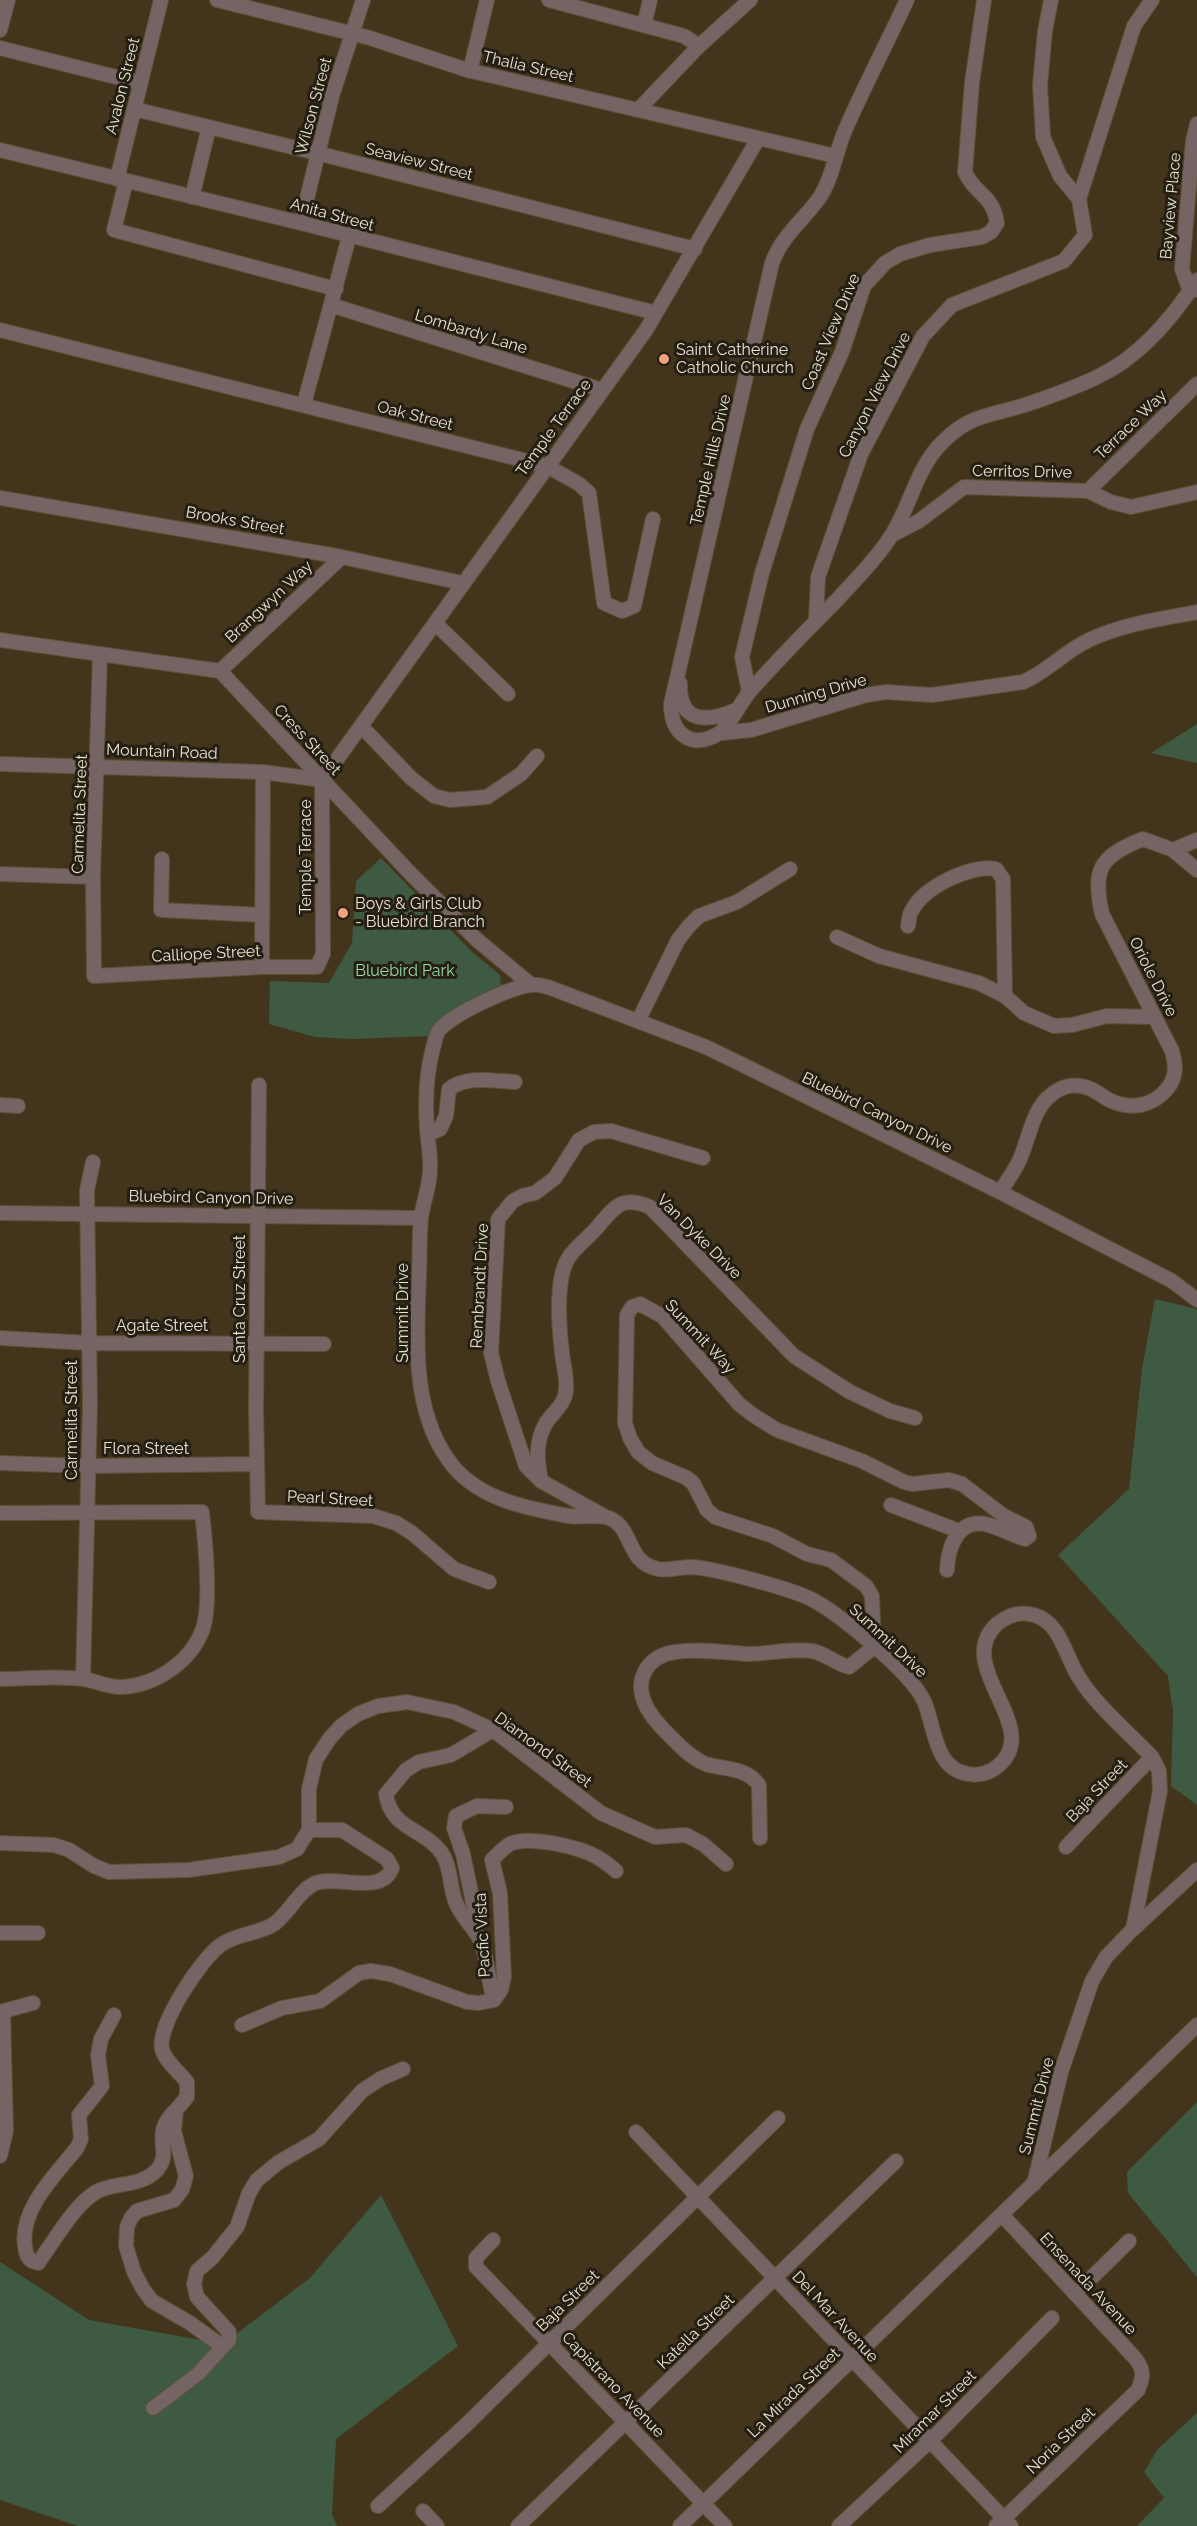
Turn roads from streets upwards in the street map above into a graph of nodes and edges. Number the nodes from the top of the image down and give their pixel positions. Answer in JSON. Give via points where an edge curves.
{"nodes":[{"id":1,"x":8,"y":0,"type":"edge"},
{"id":2,"x":161,"y":0,"type":"edge"},
{"id":3,"x":217,"y":0,"type":"edge"},
{"id":4,"x":363,"y":0,"type":"edge"},
{"id":5,"x":487,"y":0,"type":"edge"},
{"id":6,"x":549,"y":0,"type":"edge"},
{"id":7,"x":650,"y":0,"type":"edge"},
{"id":8,"x":750,"y":0,"type":"edge"},
{"id":9,"x":908,"y":0,"type":"edge"},
{"id":10,"x":984,"y":0,"type":"edge"},
{"id":11,"x":1051,"y":0,"type":"edge"},
{"id":12,"x":1152,"y":0,"type":"edge"},
{"id":13,"x":644,"y":24,"type":"junction"},
{"id":14,"x":0,"y":30,"type":"edge"},
{"id":15,"x":352,"y":34,"type":"junction"},
{"id":16,"x":699,"y":46,"type":"junction"},
{"id":17,"x":0,"y":48,"type":"edge"},
{"id":18,"x":470,"y":71,"type":"junction"},
{"id":19,"x":140,"y":83,"type":"junction"},
{"id":20,"x":134,"y":109,"type":"junction"},
{"id":21,"x":639,"y":110,"type":"junction"},
{"id":22,"x":1197,"y":124,"type":"edge"},
{"id":23,"x":209,"y":127,"type":"junction"},
{"id":24,"x":758,"y":139,"type":"junction"},
{"id":25,"x":0,"y":150,"type":"edge"},
{"id":26,"x":318,"y":153,"type":"junction"},
{"id":27,"x":835,"y":156,"type":"junction"},
{"id":28,"x":121,"y":180,"type":"junction"},
{"id":29,"x":192,"y":197,"type":"junction"},
{"id":30,"x":1078,"y":199,"type":"junction"},
{"id":31,"x":301,"y":223,"type":"junction"},
{"id":32,"x":349,"y":237,"type":"junction"},
{"id":33,"x":695,"y":249,"type":"junction"},
{"id":34,"x":1195,"y":287,"type":"edge"},
{"id":35,"x":336,"y":289,"type":"junction"},
{"id":36,"x":331,"y":305,"type":"junction"},
{"id":37,"x":656,"y":313,"type":"junction"},
{"id":38,"x":0,"y":330,"type":"edge"},
{"id":39,"x":1197,"y":384,"type":"edge"},
{"id":40,"x":602,"y":390,"type":"junction"},
{"id":41,"x":304,"y":404,"type":"junction"},
{"id":42,"x":547,"y":466,"type":"junction"},
{"id":43,"x":1088,"y":491,"type":"junction"},
{"id":44,"x":1197,"y":492,"type":"edge"},
{"id":45,"x":0,"y":498,"type":"edge"},
{"id":46,"x":653,"y":519,"type":"dead end"},
{"id":47,"x":892,"y":535,"type":"junction"},
{"id":48,"x":342,"y":556,"type":"junction"},
{"id":49,"x":462,"y":583,"type":"junction"},
{"id":50,"x":1197,"y":612,"type":"edge"},
{"id":51,"x":816,"y":621,"type":"junction"},
{"id":52,"x":435,"y":622,"type":"junction"},
{"id":53,"x":0,"y":640,"type":"edge"},
{"id":54,"x":100,"y":654,"type":"junction"},
{"id":55,"x":220,"y":671,"type":"junction"},
{"id":56,"x":679,"y":675,"type":"junction"},
{"id":57,"x":749,"y":692,"type":"junction"},
{"id":58,"x":508,"y":694,"type":"dead end"},
{"id":59,"x":736,"y":710,"type":"junction"},
{"id":60,"x":361,"y":726,"type":"junction"},
{"id":61,"x":751,"y":730,"type":"junction"},
{"id":62,"x":721,"y":733,"type":"junction"},
{"id":63,"x":537,"y":756,"type":"dead end"},
{"id":64,"x":0,"y":764,"type":"edge"},
{"id":65,"x":99,"y":767,"type":"junction"},
{"id":66,"x":263,"y":772,"type":"junction"},
{"id":67,"x":322,"y":780,"type":"junction"},
{"id":68,"x":1197,"y":840,"type":"edge"},
{"id":69,"x":1173,"y":850,"type":"junction"},
{"id":70,"x":162,"y":859,"type":"dead end"},
{"id":71,"x":790,"y":869,"type":"dead end"},
{"id":72,"x":1197,"y":870,"type":"edge"},
{"id":73,"x":0,"y":874,"type":"edge"},
{"id":74,"x":93,"y":877,"type":"junction"},
{"id":75,"x":262,"y":915,"type":"junction"},
{"id":76,"x":908,"y":926,"type":"dead end"},
{"id":77,"x":837,"y":937,"type":"dead end"},
{"id":78,"x":319,"y":964,"type":"joint"},
{"id":79,"x":262,"y":968,"type":"junction"},
{"id":80,"x":94,"y":976,"type":"joint"},
{"id":81,"x":530,"y":984,"type":"junction"},
{"id":82,"x":1005,"y":996,"type":"junction"},
{"id":83,"x":1155,"y":1017,"type":"junction"},
{"id":84,"x":638,"y":1021,"type":"junction"},
{"id":85,"x":515,"y":1082,"type":"dead end"},
{"id":86,"x":259,"y":1085,"type":"dead end"},
{"id":87,"x":0,"y":1106,"type":"edge"},
{"id":88,"x":18,"y":1106,"type":"dead end"},
{"id":89,"x":428,"y":1134,"type":"junction"},
{"id":90,"x":703,"y":1158,"type":"dead end"},
{"id":91,"x":93,"y":1162,"type":"dead end"},
{"id":92,"x":1000,"y":1192,"type":"junction"},
{"id":93,"x":0,"y":1213,"type":"edge"},
{"id":94,"x":87,"y":1213,"type":"junction"},
{"id":95,"x":257,"y":1216,"type":"junction"},
{"id":96,"x":421,"y":1218,"type":"junction"},
{"id":97,"x":1197,"y":1300,"type":"edge"},
{"id":98,"x":0,"y":1338,"type":"edge"},
{"id":99,"x":89,"y":1343,"type":"junction"},
{"id":100,"x":256,"y":1343,"type":"junction"},
{"id":101,"x":324,"y":1344,"type":"dead end"},
{"id":102,"x":915,"y":1418,"type":"dead end"},
{"id":103,"x":0,"y":1463,"type":"edge"},
{"id":104,"x":256,"y":1464,"type":"junction"},
{"id":105,"x":88,"y":1466,"type":"junction"},
{"id":106,"x":541,"y":1481,"type":"junction"},
{"id":107,"x":891,"y":1505,"type":"dead end"},
{"id":108,"x":258,"y":1512,"type":"joint"},
{"id":109,"x":0,"y":1513,"type":"edge"},
{"id":110,"x":88,"y":1513,"type":"junction"},
{"id":111,"x":604,"y":1516,"type":"junction"},
{"id":112,"x":959,"y":1531,"type":"junction"},
{"id":113,"x":946,"y":1569,"type":"dead end"},
{"id":114,"x":489,"y":1582,"type":"dead end"},
{"id":115,"x":874,"y":1647,"type":"junction"},
{"id":116,"x":0,"y":1679,"type":"edge"},
{"id":117,"x":84,"y":1679,"type":"junction"},
{"id":118,"x":493,"y":1730,"type":"junction"},
{"id":119,"x":1152,"y":1757,"type":"junction"},
{"id":120,"x":506,"y":1807,"type":"dead end"},
{"id":121,"x":309,"y":1830,"type":"junction"},
{"id":122,"x":760,"y":1838,"type":"dead end"},
{"id":123,"x":0,"y":1843,"type":"edge"},
{"id":124,"x":1066,"y":1847,"type":"dead end"},
{"id":125,"x":726,"y":1864,"type":"dead end"},
{"id":126,"x":1197,"y":1870,"type":"edge"},
{"id":127,"x":616,"y":1871,"type":"dead end"},
{"id":128,"x":470,"y":1925,"type":"junction"},
{"id":129,"x":1133,"y":1929,"type":"junction"},
{"id":130,"x":0,"y":1932,"type":"edge"},
{"id":131,"x":38,"y":1933,"type":"dead end"},
{"id":132,"x":494,"y":2000,"type":"junction"},
{"id":133,"x":33,"y":2003,"type":"dead end"},
{"id":134,"x":2,"y":2012,"type":"edge"},
{"id":135,"x":114,"y":2015,"type":"dead end"},
{"id":136,"x":242,"y":2025,"type":"dead end"},
{"id":137,"x":1197,"y":2025,"type":"edge"},
{"id":138,"x":403,"y":2068,"type":"dead end"},
{"id":139,"x":176,"y":2110,"type":"junction"},
{"id":140,"x":778,"y":2118,"type":"dead end"},
{"id":141,"x":636,"y":2132,"type":"dead end"},
{"id":142,"x":1046,"y":2134,"type":"junction"},
{"id":143,"x":1076,"y":2143,"type":"junction"},
{"id":144,"x":0,"y":2156,"type":"edge"},
{"id":145,"x":896,"y":2162,"type":"dead end"},
{"id":146,"x":1034,"y":2184,"type":"junction"},
{"id":147,"x":699,"y":2198,"type":"junction"},
{"id":148,"x":1003,"y":2216,"type":"junction"},
{"id":149,"x":493,"y":2240,"type":"dead end"},
{"id":150,"x":1129,"y":2241,"type":"dead end"},
{"id":151,"x":775,"y":2278,"type":"junction"},
{"id":152,"x":1075,"y":2294,"type":"junction"},
{"id":153,"x":1052,"y":2318,"type":"dead end"},
{"id":154,"x":549,"y":2343,"type":"junction"},
{"id":155,"x":223,"y":2347,"type":"junction"},
{"id":156,"x":852,"y":2360,"type":"junction"},
{"id":157,"x":1144,"y":2378,"type":"joint"},
{"id":158,"x":153,"y":2408,"type":"dead end"},
{"id":159,"x":627,"y":2422,"type":"junction"},
{"id":160,"x":930,"y":2441,"type":"junction"},
{"id":161,"x":703,"y":2503,"type":"junction"},
{"id":162,"x":378,"y":2506,"type":"dead end"},
{"id":163,"x":423,"y":2511,"type":"dead end"},
{"id":164,"x":1004,"y":2524,"type":"edge"},
{"id":165,"x":438,"y":2526,"type":"edge"},
{"id":166,"x":518,"y":2526,"type":"edge"},
{"id":167,"x":680,"y":2526,"type":"edge"},
{"id":168,"x":725,"y":2526,"type":"edge"},
{"id":169,"x":839,"y":2526,"type":"edge"}],
"edges":[{"from":1,"to":14,"type":"street"},
{"from":2,"to":19,"type":"street","name":"Avalon Street"},
{"from":3,"to":15,"type":"street","name":"Thalia Street"},
{"from":4,"to":15,"type":"street","name":"Wilson Street"},
{"from":5,"to":18,"type":"street"},
{"from":6,"to":13,"type":"street"},
{"from":7,"to":13,"type":"street"},
{"from":8,"to":16,"type":"street"},
{"from":9,"to":27,"type":"street","name":"Temple Hills Drive"},
{"from":10,"to":57,"type":"street","name":"Coast View Drive","via":[[965,172],[992,204],[997,223],[982,237],[900,254],[885,263],[864,286],[842,352],[807,429],[762,573],[742,657]]},
{"from":11,"to":30,"type":"street","via":[[1040,86],[1042,137],[1060,176]]},
{"from":12,"to":30,"type":"street","name":"Canyon View Drive","via":[[1134,26]]},
{"from":13,"to":16,"type":"street","via":[[684,36]]},
{"from":15,"to":18,"type":"street","name":"Thalia Street"},
{"from":15,"to":26,"type":"street","name":"Wilson Street"},
{"from":16,"to":21,"type":"street"},
{"from":17,"to":19,"type":"street"},
{"from":18,"to":21,"type":"street","name":"Thalia Street"},
{"from":19,"to":20,"type":"street","name":"Avalon Street"},
{"from":20,"to":23,"type":"street","name":"Seaview Street"},
{"from":20,"to":28,"type":"street","name":"Avalon Street"},
{"from":21,"to":24,"type":"street","name":"Thalia Street"},
{"from":22,"to":34,"type":"street","name":"Bayview Place","via":[[1182,269]]},
{"from":23,"to":26,"type":"street","name":"Seaview Street"},
{"from":23,"to":29,"type":"street"},
{"from":24,"to":27,"type":"street","name":"Thalia Street"},
{"from":24,"to":33,"type":"street","name":"Temple Terrace"},
{"from":25,"to":28,"type":"street","name":"Anita Street"},
{"from":26,"to":31,"type":"street","name":"Wilson Street"},
{"from":26,"to":33,"type":"street","name":"Seaview Street"},
{"from":27,"to":56,"type":"street","name":"Temple Hills Drive","via":[[820,197],[778,246],[772,263]]},
{"from":28,"to":29,"type":"street","name":"Anita Street"},
{"from":28,"to":35,"type":"street","via":[[114,231]]},
{"from":29,"to":31,"type":"street","name":"Anita Street"},
{"from":30,"to":51,"type":"street","name":"Canyon View Drive","via":[[1085,235],[1064,261],[952,306],[922,336],[858,465],[818,577]]},
{"from":31,"to":32,"type":"street","name":"Anita Street"},
{"from":32,"to":35,"type":"street"},
{"from":32,"to":37,"type":"street","name":"Anita Street"},
{"from":33,"to":37,"type":"street","name":"Temple Terrace"},
{"from":34,"to":47,"type":"street","via":[[1156,333],[1102,375],[1032,403],[974,418],[954,431],[922,471]]},
{"from":35,"to":36,"type":"street"},
{"from":36,"to":40,"type":"street","name":"Lombardy Lane"},
{"from":36,"to":41,"type":"street"},
{"from":37,"to":40,"type":"street","name":"Temple Terrace"},
{"from":38,"to":41,"type":"street","name":"Oak Street"},
{"from":39,"to":43,"type":"street","name":"Terrace Way"},
{"from":40,"to":42,"type":"street","name":"Temple Terrace"},
{"from":41,"to":42,"type":"street","name":"Oak Street"},
{"from":42,"to":46,"type":"street","name":"Oak Street","via":[[589,493],[604,603],[622,611],[634,606]]},
{"from":42,"to":49,"type":"street","name":"Temple Terrace"},
{"from":43,"to":44,"type":"street","name":"Cerritos Drive","via":[[1131,507]]},
{"from":43,"to":47,"type":"street","name":"Cerritos Drive","via":[[964,487],[919,521]]},
{"from":45,"to":48,"type":"street","name":"Brooks Street"},
{"from":47,"to":51,"type":"street"},
{"from":48,"to":49,"type":"street","name":"Brooks Street"},
{"from":48,"to":55,"type":"street","name":"Brangwyn Way"},
{"from":49,"to":52,"type":"street","name":"Temple Terrace"},
{"from":50,"to":61,"type":"street","name":"Dunning Drive","via":[[1098,636],[1023,682],[932,695],[866,694]]},
{"from":51,"to":57,"type":"street"},
{"from":52,"to":58,"type":"street"},
{"from":52,"to":60,"type":"street","name":"Temple Terrace"},
{"from":53,"to":54,"type":"street"},
{"from":54,"to":55,"type":"street"},
{"from":54,"to":65,"type":"street","name":"Carmelita Street"},
{"from":55,"to":67,"type":"street","name":"Cress Street"},
{"from":56,"to":59,"type":"street","name":"Temple Hills Drive","via":[[679,696],[689,712],[712,719]]},
{"from":56,"to":62,"type":"street","name":"Temple Hills Drive","via":[[671,704],[679,733],[693,741]]},
{"from":57,"to":59,"type":"street"},
{"from":59,"to":61,"type":"street","name":"Dunning Drive","via":[[744,726]]},
{"from":59,"to":62,"type":"street"},
{"from":60,"to":63,"type":"street","via":[[411,778],[434,796],[450,800],[487,797],[521,774]]},
{"from":60,"to":67,"type":"street","name":"Temple Terrace"},
{"from":61,"to":62,"type":"street","name":"Dunning Drive"},
{"from":64,"to":65,"type":"street","name":"Mountain Road"},
{"from":65,"to":66,"type":"street","name":"Mountain Road"},
{"from":65,"to":74,"type":"street","name":"Carmelita Street"},
{"from":66,"to":67,"type":"street","name":"Mountain Road"},
{"from":66,"to":75,"type":"street"},
{"from":67,"to":78,"type":"street","name":"Temple Terrace","via":[[323,954]]},
{"from":67,"to":81,"type":"street","name":"Cress Street","via":[[476,939]]},
{"from":68,"to":69,"type":"street"},
{"from":69,"to":72,"type":"street","name":"Oriole Drive"},
{"from":69,"to":83,"type":"street","name":"Oriole Drive","via":[[1143,839],[1120,848],[1098,874],[1102,914]]},
{"from":70,"to":75,"type":"street","via":[[161,910]]},
{"from":71,"to":84,"type":"street","via":[[737,902],[699,916],[689,926],[678,940]]},
{"from":73,"to":74,"type":"street"},
{"from":74,"to":80,"type":"street","name":"Carmelita Street"},
{"from":75,"to":79,"type":"street"},
{"from":76,"to":82,"type":"street","via":[[911,912],[935,887],[984,866],[996,869],[1003,879]]},
{"from":77,"to":82,"type":"street","via":[[879,956],[979,983]]},
{"from":78,"to":79,"type":"street","name":"Calliope Street","via":[[312,969]]},
{"from":79,"to":80,"type":"street","name":"Calliope Street"},
{"from":81,"to":84,"type":"street","name":"Bluebird Canyon Drive"},
{"from":81,"to":89,"type":"street","name":"Summit Drive","via":[[476,1005],[438,1031],[426,1094]]},
{"from":82,"to":83,"type":"street","via":[[1024,1013],[1054,1026],[1107,1016]]},
{"from":83,"to":92,"type":"street","name":"Oriole Drive","via":[[1176,1067],[1171,1084],[1162,1095],[1148,1104],[1124,1106],[1094,1089],[1078,1085],[1049,1095],[1039,1109],[1018,1164]]},
{"from":84,"to":92,"type":"street","name":"Bluebird Canyon Drive","via":[[731,1059]]},
{"from":85,"to":89,"type":"street","via":[[456,1083],[448,1089],[446,1116],[440,1129]]},
{"from":86,"to":95,"type":"street","name":"Santa Cruz Street"},
{"from":87,"to":88,"type":"street"},
{"from":89,"to":96,"type":"street","name":"Summit Drive","via":[[430,1174]]},
{"from":90,"to":106,"type":"street","name":"Rembrandt Drive","via":[[611,1131],[594,1132],[579,1140],[555,1178],[535,1193],[513,1201],[501,1213],[496,1237],[491,1353],[526,1466]]},
{"from":91,"to":94,"type":"street","name":"Carmelita Street"},
{"from":92,"to":97,"type":"street","name":"Bluebird Canyon Drive","via":[[1172,1281]]},
{"from":93,"to":94,"type":"street","name":"Bluebird Canyon Drive"},
{"from":94,"to":95,"type":"street","name":"Bluebird Canyon Drive"},
{"from":94,"to":99,"type":"street","name":"Carmelita Street"},
{"from":95,"to":96,"type":"street","name":"Bluebird Canyon Drive"},
{"from":95,"to":100,"type":"street","name":"Santa Cruz Street"},
{"from":96,"to":111,"type":"street","name":"Summit Drive","via":[[417,1345],[423,1398],[438,1445],[461,1475],[491,1496],[569,1516]]},
{"from":98,"to":99,"type":"street","name":"Agate Street"},
{"from":99,"to":100,"type":"street","name":"Agate Street"},
{"from":99,"to":105,"type":"street","name":"Carmelita Street"},
{"from":100,"to":101,"type":"street","name":"Agate Street"},
{"from":100,"to":104,"type":"street","name":"Santa Cruz Street"},
{"from":102,"to":106,"type":"street","name":"Van Dyke Drive","via":[[850,1392],[794,1356],[650,1207],[637,1201],[623,1202],[579,1245],[562,1271],[566,1390],[563,1403],[546,1423],[538,1445]]},
{"from":103,"to":105,"type":"street","name":"Flora Street"},
{"from":104,"to":105,"type":"street","name":"Flora Street"},
{"from":104,"to":108,"type":"street","name":"Santa Cruz Street"},
{"from":105,"to":110,"type":"street","name":"Carmelita Street"},
{"from":106,"to":111,"type":"street","name":"Rembrandt Drive"},
{"from":107,"to":112,"type":"street"},
{"from":108,"to":114,"type":"street","name":"Pearl Street","via":[[373,1516],[412,1533],[454,1569]]},
{"from":109,"to":110,"type":"street"},
{"from":110,"to":117,"type":"street","name":"Carmelita Street"},
{"from":110,"to":117,"type":"street","via":[[202,1512],[207,1598],[203,1630],[189,1653],[170,1671],[124,1687],[102,1686]]},
{"from":111,"to":115,"type":"street","name":"Summit Drive","via":[[622,1527],[637,1558],[646,1565],[659,1569],[692,1567],[805,1596],[841,1618]]},
{"from":112,"to":113,"type":"street","via":[[948,1552]]},
{"from":112,"to":115,"type":"street","name":"Summit Way","via":[[972,1524],[987,1524],[1025,1539],[1029,1536],[1026,1527],[1004,1516],[962,1484],[949,1480],[904,1482],[862,1461],[764,1423],[739,1404],[662,1316],[640,1304],[632,1307],[627,1315],[626,1423],[638,1452],[693,1483],[715,1517],[831,1560],[866,1586],[872,1596]]},
{"from":115,"to":119,"type":"street","name":"Summit Drive","via":[[924,1700],[946,1763],[963,1774],[981,1774],[996,1768],[1008,1756],[1013,1739],[985,1664],[983,1648],[989,1632],[1013,1614],[1041,1616],[1053,1626],[1083,1685]]},
{"from":115,"to":122,"type":"street","via":[[849,1667],[812,1652],[791,1651],[677,1651],[657,1657],[646,1666],[641,1690],[656,1722],[693,1757],[705,1764],[747,1773],[759,1785]]},
{"from":116,"to":117,"type":"street"},
{"from":118,"to":121,"type":"street","name":"Diamond Street","via":[[454,1712],[407,1702],[378,1706],[358,1714],[342,1725],[316,1759],[309,1789]]},
{"from":118,"to":125,"type":"street","name":"Diamond Street","via":[[601,1813],[655,1837],[686,1835]]},
{"from":118,"to":128,"type":"street","via":[[451,1755],[419,1762],[406,1770],[386,1794],[394,1815],[436,1845],[444,1857],[456,1903]]},
{"from":119,"to":124,"type":"street","name":"Baja Street"},
{"from":119,"to":129,"type":"street","name":"Summit Drive","via":[[1159,1771],[1160,1791]]},
{"from":120,"to":128,"type":"street","via":[[477,1806],[456,1816],[454,1828],[475,1912]]},
{"from":121,"to":123,"type":"street","via":[[297,1849],[279,1857],[188,1869],[109,1872],[54,1845]]},
{"from":121,"to":139,"type":"street","via":[[342,1830],[387,1859],[392,1868],[390,1873],[385,1879],[370,1883],[326,1880],[313,1884],[272,1926],[221,1944],[200,1966],[166,2027],[162,2049],[188,2082],[187,2097]]},
{"from":126,"to":129,"type":"street"},
{"from":127,"to":132,"type":"street","name":"Pacfic Vista","via":[[598,1857],[544,1843],[510,1844],[492,1860],[500,1893],[504,1977]]},
{"from":128,"to":132,"type":"street","via":[[481,1941]]},
{"from":129,"to":142,"type":"street","name":"Summit Drive","via":[[1106,1957],[1092,1982],[1061,2072]]},
{"from":130,"to":131,"type":"street"},
{"from":132,"to":136,"type":"street","via":[[467,2002],[371,1971],[359,1973],[320,2001],[282,2008]]},
{"from":133,"to":134,"type":"street"},
{"from":134,"to":144,"type":"street","via":[[6,2131]]},
{"from":135,"to":139,"type":"street","via":[[101,2038],[98,2055],[102,2086],[79,2115],[81,2139],[36,2199],[23,2236],[26,2255],[32,2262],[38,2263],[76,2211],[95,2193],[148,2178],[157,2170],[164,2153],[161,2130]]},
{"from":137,"to":143,"type":"street"},
{"from":138,"to":155,"type":"street","via":[[362,2091],[319,2139],[257,2180],[237,2227],[197,2271],[197,2297],[229,2332]]},
{"from":139,"to":155,"type":"street","via":[[174,2131],[186,2176],[182,2190],[174,2200],[137,2211],[127,2228],[126,2246],[134,2272],[152,2301]]},
{"from":140,"to":147,"type":"street","name":"Baja Street"},
{"from":141,"to":147,"type":"street","name":"Del Mar Avenue"},
{"from":142,"to":143,"type":"street","via":[[1064,2145]]},
{"from":142,"to":146,"type":"street","name":"Summit Drive"},
{"from":143,"to":146,"type":"street","name":"La Mirada Street"},
{"from":145,"to":151,"type":"street","name":"Katella Street"},
{"from":146,"to":148,"type":"street","name":"La Mirada Street"},
{"from":147,"to":151,"type":"street","name":"Del Mar Avenue"},
{"from":147,"to":154,"type":"street","name":"Baja Street"},
{"from":148,"to":152,"type":"street","name":"Ensenada Avenue"},
{"from":148,"to":156,"type":"street","name":"La Mirada Street"},
{"from":149,"to":154,"type":"street","name":"Capistrano Avenue","via":[[476,2258],[476,2267]]},
{"from":150,"to":152,"type":"street"},
{"from":151,"to":156,"type":"street","name":"Del Mar Avenue"},
{"from":151,"to":159,"type":"street","name":"Katella Street"},
{"from":152,"to":157,"type":"street","name":"Ensenada Avenue","via":[[1134,2357]]},
{"from":153,"to":160,"type":"street","name":"Miramar Street"},
{"from":154,"to":159,"type":"street","name":"Capistrano Avenue"},
{"from":154,"to":162,"type":"street","name":"Baja Street"},
{"from":155,"to":158,"type":"street","via":[[198,2374]]},
{"from":156,"to":160,"type":"street","name":"Del Mar Avenue"},
{"from":156,"to":161,"type":"street","name":"La Mirada Street"},
{"from":157,"to":164,"type":"street","name":"Noria Street","via":[[1138,2390]]},
{"from":159,"to":161,"type":"street","name":"Capistrano Avenue"},
{"from":159,"to":166,"type":"street","name":"Katella Street"},
{"from":160,"to":164,"type":"street","name":"Del Mar Avenue"},
{"from":160,"to":169,"type":"street","name":"Miramar Street"},
{"from":161,"to":167,"type":"street","name":"La Mirada Street"},
{"from":161,"to":168,"type":"street","name":"Capistrano Avenue"},
{"from":163,"to":165,"type":"street"}]}
